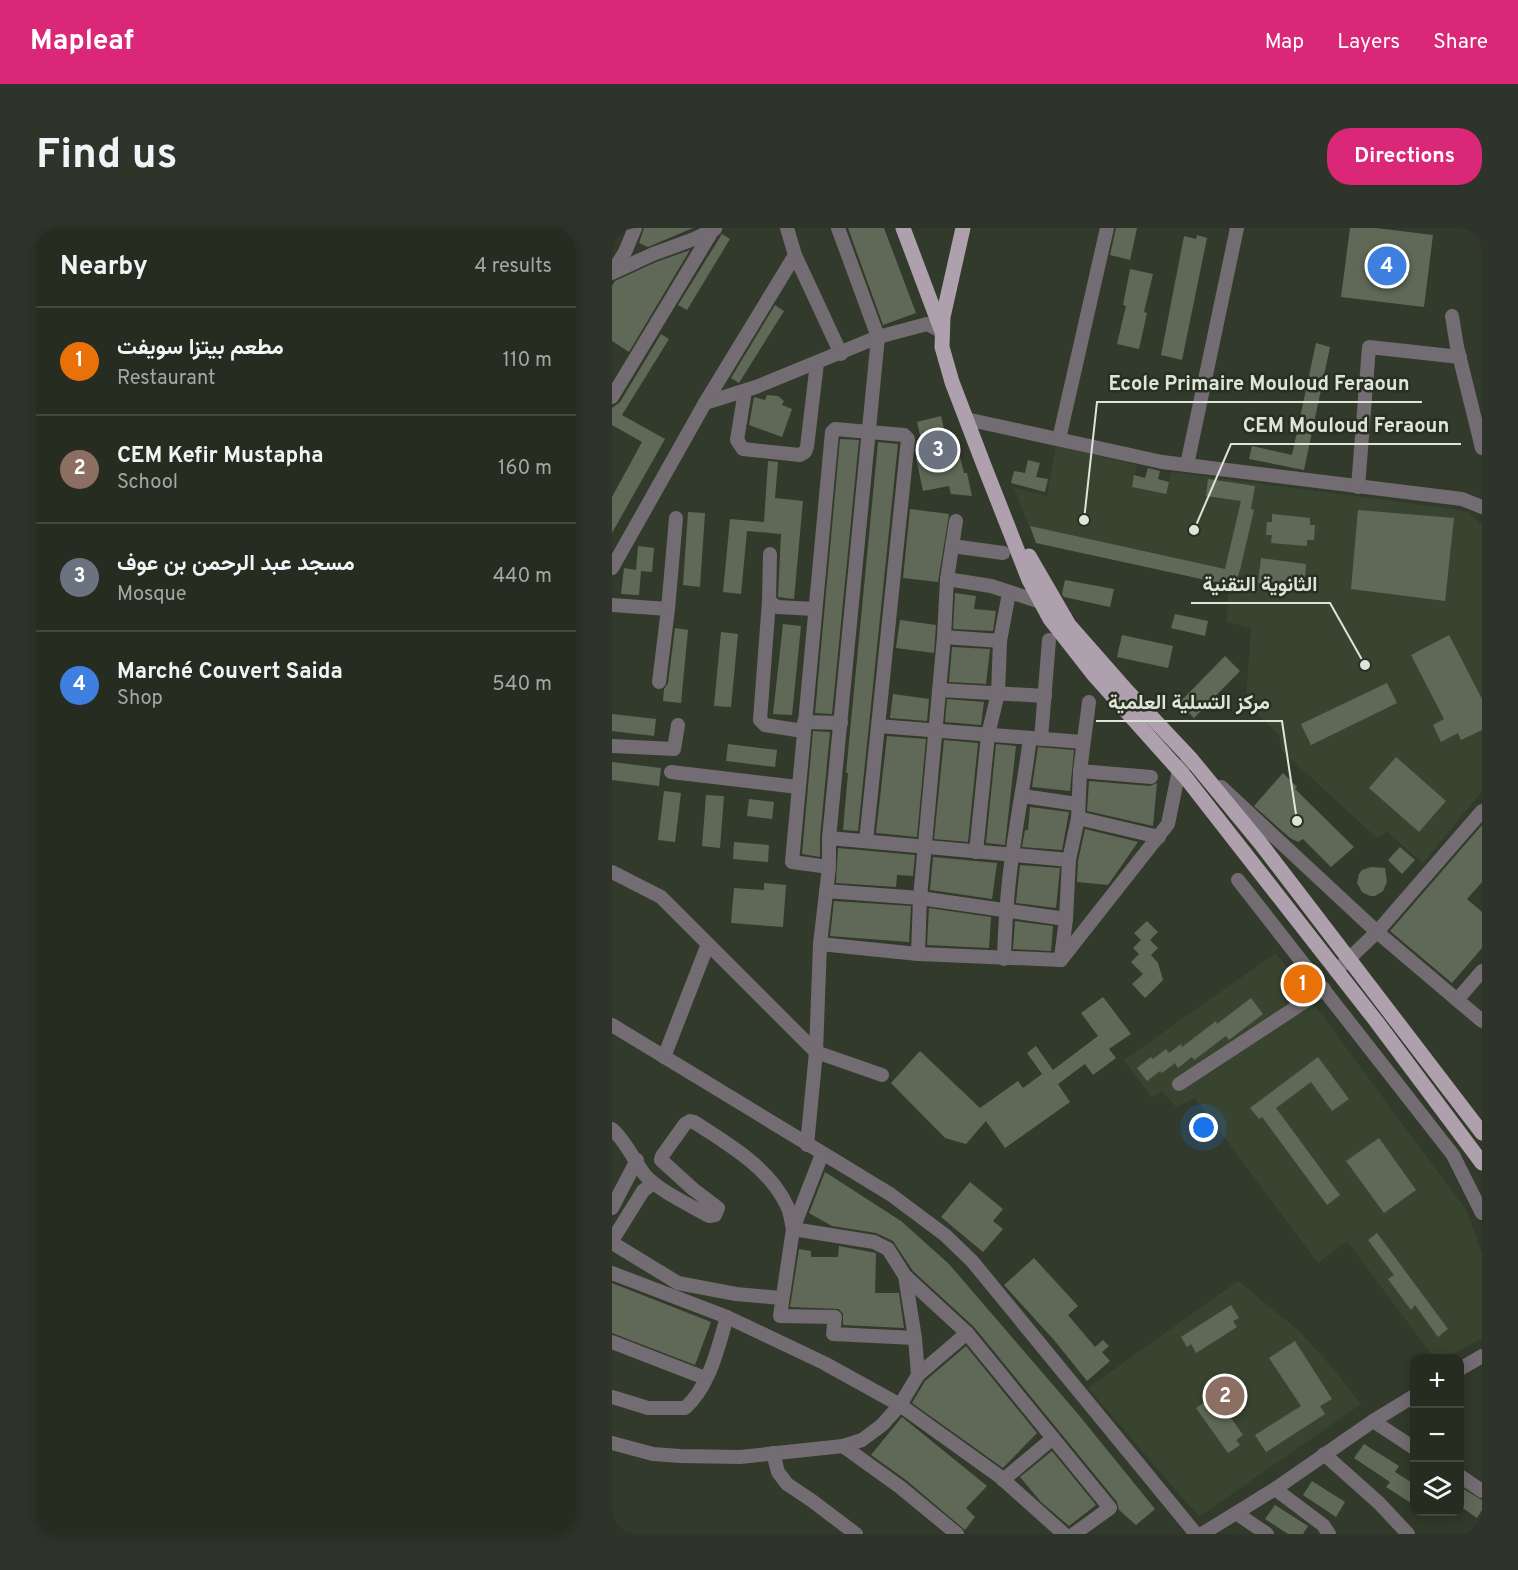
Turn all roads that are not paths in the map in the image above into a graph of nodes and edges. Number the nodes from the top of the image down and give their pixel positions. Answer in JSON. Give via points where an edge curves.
{"nodes":[{"id":1,"x":635,"y":228,"type":"edge"},
{"id":2,"x":715,"y":228,"type":"edge"},
{"id":3,"x":787,"y":228,"type":"edge"},
{"id":4,"x":837,"y":228,"type":"edge"},
{"id":5,"x":903,"y":228,"type":"edge"},
{"id":6,"x":963,"y":228,"type":"edge"},
{"id":7,"x":971,"y":228,"type":"edge"},
{"id":8,"x":1107,"y":228,"type":"edge"},
{"id":9,"x":1237,"y":228,"type":"edge"},
{"id":10,"x":795,"y":255,"type":"junction"},
{"id":11,"x":613,"y":272,"type":"edge"},
{"id":12,"x":1452,"y":316,"type":"dead end"},
{"id":13,"x":941,"y":331,"type":"junction"},
{"id":14,"x":878,"y":338,"type":"junction"},
{"id":15,"x":841,"y":354,"type":"junction"},
{"id":16,"x":1460,"y":357,"type":"junction"},
{"id":17,"x":817,"y":363,"type":"junction"},
{"id":18,"x":745,"y":391,"type":"junction"},
{"id":19,"x":612,"y":397,"type":"edge"},
{"id":20,"x":705,"y":403,"type":"junction"},
{"id":21,"x":971,"y":420,"type":"junction"},
{"id":22,"x":869,"y":431,"type":"junction"},
{"id":23,"x":1059,"y":439,"type":"junction"},
{"id":24,"x":1482,"y":448,"type":"edge"},
{"id":25,"x":1186,"y":465,"type":"junction"},
{"id":26,"x":1358,"y":487,"type":"junction"},
{"id":27,"x":1482,"y":507,"type":"edge"},
{"id":28,"x":676,"y":518,"type":"dead end"},
{"id":29,"x":956,"y":521,"type":"dead end"},
{"id":30,"x":952,"y":546,"type":"junction"},
{"id":31,"x":1003,"y":553,"type":"dead end"},
{"id":32,"x":770,"y":554,"type":"dead end"},
{"id":33,"x":612,"y":568,"type":"edge"},
{"id":34,"x":947,"y":579,"type":"junction"},
{"id":35,"x":1009,"y":593,"type":"junction"},
{"id":36,"x":769,"y":601,"type":"junction"},
{"id":37,"x":1041,"y":602,"type":"junction"},
{"id":38,"x":612,"y":605,"type":"edge"},
{"id":39,"x":668,"y":609,"type":"junction"},
{"id":40,"x":814,"y":609,"type":"junction"},
{"id":41,"x":944,"y":637,"type":"junction"},
{"id":42,"x":1049,"y":640,"type":"dead end"},
{"id":43,"x":1000,"y":641,"type":"junction"},
{"id":44,"x":659,"y":682,"type":"dead end"},
{"id":45,"x":939,"y":690,"type":"junction"},
{"id":46,"x":998,"y":693,"type":"junction"},
{"id":47,"x":1045,"y":696,"type":"junction"},
{"id":48,"x":1089,"y":702,"type":"dead end"},
{"id":49,"x":841,"y":723,"type":"junction"},
{"id":50,"x":678,"y":724,"type":"dead end"},
{"id":51,"x":803,"y":726,"type":"junction"},
{"id":52,"x":878,"y":726,"type":"junction"},
{"id":53,"x":935,"y":730,"type":"junction"},
{"id":54,"x":988,"y":735,"type":"junction"},
{"id":55,"x":1036,"y":739,"type":"junction"},
{"id":56,"x":1083,"y":742,"type":"junction"},
{"id":57,"x":612,"y":746,"type":"edge"},
{"id":58,"x":1191,"y":759,"type":"junction"},
{"id":59,"x":1080,"y":771,"type":"junction"},
{"id":60,"x":1179,"y":771,"type":"junction"},
{"id":61,"x":671,"y":772,"type":"dead end"},
{"id":62,"x":1151,"y":777,"type":"dead end"},
{"id":63,"x":798,"y":787,"type":"junction"},
{"id":64,"x":1023,"y":796,"type":"junction"},
{"id":65,"x":1078,"y":811,"type":"junction"},
{"id":66,"x":1482,"y":811,"type":"edge"},
{"id":67,"x":829,"y":837,"type":"junction"},
{"id":68,"x":1159,"y":837,"type":"junction"},
{"id":69,"x":866,"y":841,"type":"junction"},
{"id":70,"x":925,"y":848,"type":"junction"},
{"id":71,"x":976,"y":852,"type":"junction"},
{"id":72,"x":1012,"y":856,"type":"junction"},
{"id":73,"x":1069,"y":860,"type":"junction"},
{"id":74,"x":828,"y":867,"type":"junction"},
{"id":75,"x":612,"y":872,"type":"edge"},
{"id":76,"x":1238,"y":879,"type":"dead end"},
{"id":77,"x":1267,"y":883,"type":"junction"},
{"id":78,"x":826,"y":891,"type":"junction"},
{"id":79,"x":1250,"y":895,"type":"junction"},
{"id":80,"x":920,"y":898,"type":"junction"},
{"id":81,"x":1006,"y":910,"type":"junction"},
{"id":82,"x":1066,"y":919,"type":"junction"},
{"id":83,"x":1377,"y":932,"type":"junction"},
{"id":84,"x":708,"y":944,"type":"junction"},
{"id":85,"x":820,"y":944,"type":"junction"},
{"id":86,"x":918,"y":954,"type":"junction"},
{"id":87,"x":1004,"y":958,"type":"junction"},
{"id":88,"x":1349,"y":958,"type":"junction"},
{"id":89,"x":1060,"y":960,"type":"junction"},
{"id":90,"x":1482,"y":971,"type":"edge"},
{"id":91,"x":1336,"y":972,"type":"junction"},
{"id":92,"x":1324,"y":989,"type":"junction"},
{"id":93,"x":1457,"y":1000,"type":"junction"},
{"id":94,"x":1482,"y":1021,"type":"edge"},
{"id":95,"x":612,"y":1025,"type":"edge"},
{"id":96,"x":816,"y":1052,"type":"junction"},
{"id":97,"x":664,"y":1057,"type":"junction"},
{"id":98,"x":882,"y":1075,"type":"dead end"},
{"id":99,"x":1179,"y":1084,"type":"dead end"},
{"id":100,"x":612,"y":1129,"type":"edge"},
{"id":101,"x":1482,"y":1132,"type":"edge"},
{"id":102,"x":807,"y":1145,"type":"junction"},
{"id":103,"x":822,"y":1154,"type":"junction"},
{"id":104,"x":637,"y":1160,"type":"junction"},
{"id":105,"x":1482,"y":1163,"type":"edge"},
{"id":106,"x":653,"y":1182,"type":"junction"},
{"id":107,"x":612,"y":1208,"type":"edge"},
{"id":108,"x":1482,"y":1213,"type":"edge"},
{"id":109,"x":793,"y":1229,"type":"junction"},
{"id":110,"x":612,"y":1273,"type":"edge"},
{"id":111,"x":905,"y":1276,"type":"junction"},
{"id":112,"x":781,"y":1298,"type":"junction"},
{"id":113,"x":727,"y":1317,"type":"junction"},
{"id":114,"x":967,"y":1333,"type":"junction"},
{"id":115,"x":915,"y":1338,"type":"junction"},
{"id":116,"x":612,"y":1342,"type":"edge"},
{"id":117,"x":1482,"y":1356,"type":"edge"},
{"id":118,"x":1464,"y":1367,"type":"edge"},
{"id":119,"x":918,"y":1375,"type":"junction"},
{"id":120,"x":705,"y":1378,"type":"junction"},
{"id":121,"x":612,"y":1397,"type":"edge"},
{"id":122,"x":1410,"y":1398,"type":"edge"},
{"id":123,"x":900,"y":1405,"type":"junction"},
{"id":124,"x":1372,"y":1421,"type":"junction"},
{"id":125,"x":1053,"y":1438,"type":"junction"},
{"id":126,"x":612,"y":1443,"type":"edge"},
{"id":127,"x":1410,"y":1445,"type":"edge"},
{"id":128,"x":843,"y":1446,"type":"junction"},
{"id":129,"x":773,"y":1453,"type":"junction"},
{"id":130,"x":1324,"y":1454,"type":"junction"},
{"id":131,"x":1464,"y":1479,"type":"edge"},
{"id":132,"x":1003,"y":1480,"type":"junction"},
{"id":133,"x":1275,"y":1489,"type":"junction"},
{"id":134,"x":1482,"y":1491,"type":"edge"},
{"id":135,"x":1236,"y":1513,"type":"junction"},
{"id":136,"x":856,"y":1534,"type":"edge"},
{"id":137,"x":957,"y":1534,"type":"edge"},
{"id":138,"x":1064,"y":1534,"type":"edge"},
{"id":139,"x":1074,"y":1534,"type":"edge"},
{"id":140,"x":1196,"y":1534,"type":"edge"},
{"id":141,"x":1203,"y":1534,"type":"edge"},
{"id":142,"x":1267,"y":1534,"type":"edge"},
{"id":143,"x":1329,"y":1534,"type":"edge"},
{"id":144,"x":1408,"y":1534,"type":"edge"}],
"edges":[{"from":1,"to":11,"type":"street"},
{"from":2,"to":11,"type":"street"},
{"from":2,"to":19,"type":"street"},
{"from":3,"to":10,"type":"street"},
{"from":4,"to":14,"type":"street"},
{"from":5,"to":13,"type":"main road"},
{"from":6,"to":13,"type":"main road"},
{"from":7,"to":21,"type":"main road","via":[[951,316],[950,342]]},
{"from":8,"to":23,"type":"street"},
{"from":9,"to":25,"type":"street"},
{"from":10,"to":15,"type":"street"},
{"from":10,"to":20,"type":"street"},
{"from":12,"to":16,"type":"street"},
{"from":13,"to":14,"type":"street","via":[[927,324]]},
{"from":13,"to":21,"type":"main road","via":[[952,382]]},
{"from":14,"to":15,"type":"street"},
{"from":14,"to":22,"type":"street"},
{"from":15,"to":17,"type":"street"},
{"from":16,"to":24,"type":"street"},
{"from":16,"to":26,"type":"street","via":[[1369,347]]},
{"from":17,"to":18,"type":"street"},
{"from":17,"to":18,"type":"street","via":[[807,447],[800,455],[743,449],[739,445]]},
{"from":18,"to":20,"type":"street"},
{"from":20,"to":33,"type":"street"},
{"from":21,"to":23,"type":"street"},
{"from":21,"to":37,"type":"main road","via":[[1029,580]]},
{"from":21,"to":58,"type":"main road","via":[[1024,546],[1069,625]]},
{"from":22,"to":40,"type":"street","via":[[831,432]]},
{"from":22,"to":49,"type":"street"},
{"from":22,"to":52,"type":"street","via":[[904,435],[908,439]]},
{"from":23,"to":25,"type":"street"},
{"from":25,"to":26,"type":"street"},
{"from":26,"to":27,"type":"street","via":[[1462,499]]},
{"from":28,"to":39,"type":"street"},
{"from":29,"to":30,"type":"street"},
{"from":30,"to":31,"type":"street"},
{"from":30,"to":34,"type":"street"},
{"from":32,"to":36,"type":"street"},
{"from":34,"to":35,"type":"street"},
{"from":34,"to":41,"type":"street"},
{"from":35,"to":37,"type":"street"},
{"from":35,"to":43,"type":"street"},
{"from":36,"to":40,"type":"street","via":[[777,607]]},
{"from":36,"to":51,"type":"street","via":[[760,720],[765,725]]},
{"from":37,"to":60,"type":"main road","via":[[1094,674]]},
{"from":38,"to":39,"type":"street"},
{"from":39,"to":44,"type":"street"},
{"from":40,"to":51,"type":"street"},
{"from":41,"to":43,"type":"street"},
{"from":41,"to":45,"type":"street"},
{"from":42,"to":47,"type":"street"},
{"from":43,"to":46,"type":"street"},
{"from":45,"to":46,"type":"street"},
{"from":45,"to":53,"type":"street"},
{"from":46,"to":47,"type":"street"},
{"from":46,"to":54,"type":"street"},
{"from":47,"to":55,"type":"street"},
{"from":48,"to":56,"type":"street"},
{"from":49,"to":51,"type":"street"},
{"from":49,"to":67,"type":"street"},
{"from":50,"to":57,"type":"street","via":[[674,749]]},
{"from":51,"to":63,"type":"street"},
{"from":52,"to":53,"type":"street"},
{"from":52,"to":69,"type":"street"},
{"from":53,"to":54,"type":"street"},
{"from":53,"to":70,"type":"street"},
{"from":54,"to":55,"type":"street"},
{"from":54,"to":71,"type":"street"},
{"from":55,"to":56,"type":"street"},
{"from":55,"to":64,"type":"street"},
{"from":56,"to":59,"type":"street"},
{"from":58,"to":60,"type":"street"},
{"from":58,"to":83,"type":"street"},
{"from":58,"to":88,"type":"main road"},
{"from":59,"to":62,"type":"street"},
{"from":59,"to":65,"type":"street"},
{"from":60,"to":68,"type":"street","via":[[1168,824]]},
{"from":60,"to":77,"type":"main road"},
{"from":61,"to":63,"type":"street"},
{"from":63,"to":74,"type":"street","via":[[792,862]]},
{"from":64,"to":65,"type":"street"},
{"from":64,"to":72,"type":"street"},
{"from":65,"to":68,"type":"street"},
{"from":65,"to":73,"type":"street"},
{"from":66,"to":83,"type":"street"},
{"from":67,"to":69,"type":"street"},
{"from":67,"to":74,"type":"street"},
{"from":68,"to":89,"type":"street"},
{"from":69,"to":70,"type":"street"},
{"from":70,"to":71,"type":"street"},
{"from":70,"to":80,"type":"street"},
{"from":71,"to":72,"type":"street"},
{"from":72,"to":73,"type":"street"},
{"from":72,"to":81,"type":"street"},
{"from":73,"to":82,"type":"street"},
{"from":74,"to":78,"type":"street"},
{"from":75,"to":84,"type":"street","via":[[661,897]]},
{"from":76,"to":79,"type":"street"},
{"from":77,"to":79,"type":"street"},
{"from":77,"to":91,"type":"main road"},
{"from":78,"to":80,"type":"street"},
{"from":78,"to":85,"type":"street"},
{"from":79,"to":92,"type":"street"},
{"from":80,"to":81,"type":"street"},
{"from":80,"to":86,"type":"street"},
{"from":81,"to":82,"type":"street"},
{"from":81,"to":87,"type":"street"},
{"from":82,"to":89,"type":"street"},
{"from":83,"to":88,"type":"street"},
{"from":83,"to":93,"type":"street"},
{"from":84,"to":96,"type":"street"},
{"from":84,"to":97,"type":"street"},
{"from":85,"to":86,"type":"street"},
{"from":85,"to":96,"type":"street"},
{"from":86,"to":87,"type":"street"},
{"from":87,"to":89,"type":"street"},
{"from":88,"to":91,"type":"street"},
{"from":88,"to":101,"type":"main road"},
{"from":90,"to":93,"type":"street"},
{"from":91,"to":105,"type":"main road"},
{"from":92,"to":99,"type":"street"},
{"from":92,"to":108,"type":"street","via":[[1453,1155]]},
{"from":93,"to":94,"type":"street"},
{"from":95,"to":97,"type":"street"},
{"from":96,"to":98,"type":"street"},
{"from":96,"to":102,"type":"street"},
{"from":97,"to":102,"type":"street"},
{"from":100,"to":104,"type":"street"},
{"from":102,"to":103,"type":"street"},
{"from":103,"to":109,"type":"street"},
{"from":103,"to":140,"type":"street","via":[[890,1194],[945,1235],[972,1261]]},
{"from":104,"to":106,"type":"street"},
{"from":104,"to":107,"type":"street"},
{"from":106,"to":109,"type":"street","via":[[709,1216],[718,1212],[715,1205],[662,1161],[685,1124],[694,1122],[748,1157],[788,1206]]},
{"from":106,"to":112,"type":"street","via":[[643,1191],[613,1239],[614,1244],[678,1283]]},
{"from":109,"to":111,"type":"street","via":[[874,1242],[888,1249]]},
{"from":109,"to":112,"type":"street"},
{"from":110,"to":113,"type":"street"},
{"from":111,"to":114,"type":"street"},
{"from":111,"to":115,"type":"street"},
{"from":112,"to":115,"type":"street","via":[[780,1316],[835,1317],[832,1334]]},
{"from":113,"to":120,"type":"street"},
{"from":113,"to":123,"type":"street"},
{"from":114,"to":119,"type":"street"},
{"from":114,"to":125,"type":"street"},
{"from":115,"to":119,"type":"street"},
{"from":116,"to":120,"type":"street"},
{"from":117,"to":118,"type":"street"},
{"from":119,"to":123,"type":"street"},
{"from":120,"to":121,"type":"street","via":[[686,1408],[648,1408]]},
{"from":122,"to":124,"type":"street"},
{"from":123,"to":128,"type":"street","via":[[862,1440]]},
{"from":123,"to":132,"type":"street"},
{"from":124,"to":127,"type":"street"},
{"from":124,"to":130,"type":"street"},
{"from":125,"to":132,"type":"street"},
{"from":125,"to":139,"type":"street","via":[[1110,1508]]},
{"from":126,"to":129,"type":"street","via":[[652,1454],[680,1456]]},
{"from":128,"to":129,"type":"street"},
{"from":128,"to":137,"type":"street"},
{"from":129,"to":136,"type":"street","via":[[778,1472],[787,1484]]},
{"from":130,"to":133,"type":"street"},
{"from":130,"to":144,"type":"street"},
{"from":131,"to":134,"type":"street"},
{"from":132,"to":138,"type":"street"},
{"from":133,"to":135,"type":"street"},
{"from":133,"to":143,"type":"street"},
{"from":135,"to":141,"type":"street"},
{"from":135,"to":142,"type":"street"}]}
